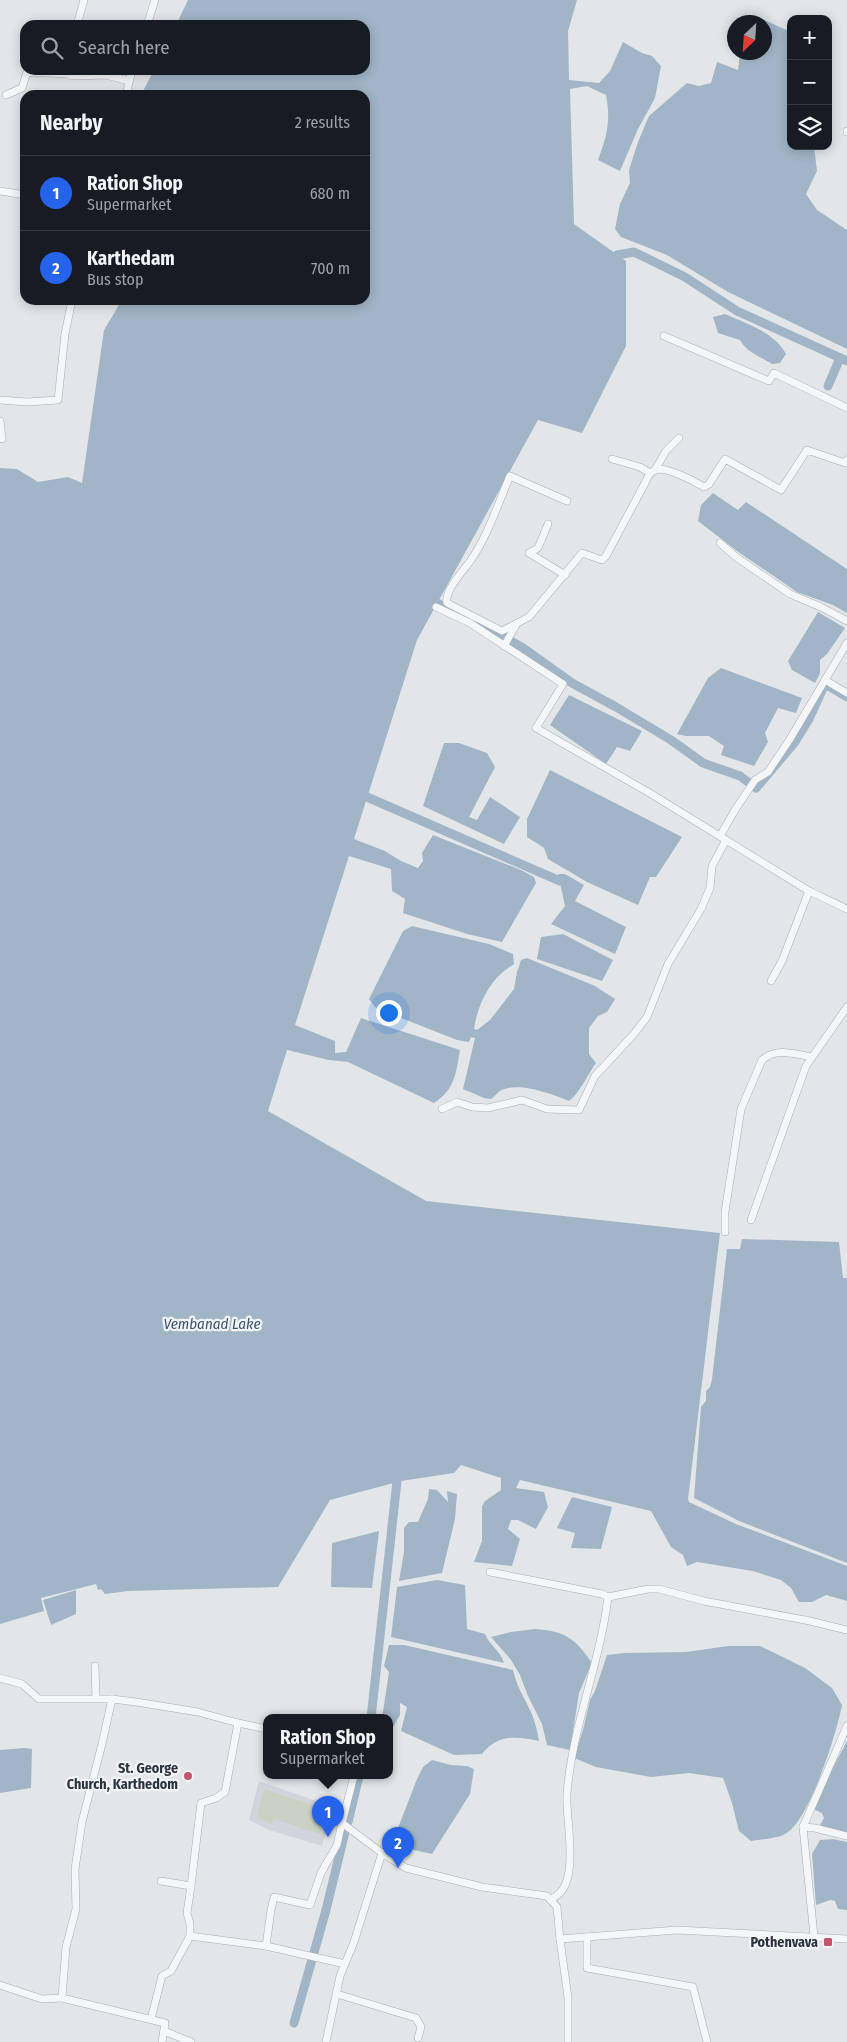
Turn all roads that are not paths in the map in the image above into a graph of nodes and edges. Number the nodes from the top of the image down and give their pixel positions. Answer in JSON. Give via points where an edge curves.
{"nodes":[{"id":1,"x":84,"y":0,"type":"edge"},
{"id":2,"x":155,"y":0,"type":"edge"},
{"id":3,"x":78,"y":20,"type":"edge"},
{"id":4,"x":149,"y":20,"type":"edge"},
{"id":5,"x":27,"y":75,"type":"edge"},
{"id":6,"x":71,"y":75,"type":"edge"},
{"id":7,"x":106,"y":75,"type":"edge"},
{"id":8,"x":106,"y":75,"type":"edge"},
{"id":9,"x":131,"y":75,"type":"edge"},
{"id":10,"x":129,"y":81,"type":"junction"},
{"id":11,"x":127,"y":90,"type":"edge"},
{"id":12,"x":6,"y":95,"type":"dead end"},
{"id":13,"x":0,"y":191,"type":"edge"},
{"id":14,"x":20,"y":194,"type":"edge"},
{"id":15,"x":71,"y":305,"type":"edge"},
{"id":16,"x":664,"y":336,"type":"dead end"},
{"id":17,"x":0,"y":400,"type":"edge"},
{"id":18,"x":847,"y":408,"type":"edge"},
{"id":19,"x":0,"y":421,"type":"edge"},
{"id":20,"x":679,"y":438,"type":"dead end"},
{"id":21,"x":2,"y":440,"type":"dead end"},
{"id":22,"x":612,"y":459,"type":"dead end"},
{"id":23,"x":847,"y":460,"type":"edge"},
{"id":24,"x":653,"y":472,"type":"junction"},
{"id":25,"x":567,"y":501,"type":"dead end"},
{"id":26,"x":548,"y":524,"type":"dead end"},
{"id":27,"x":720,"y":543,"type":"dead end"},
{"id":28,"x":602,"y":560,"type":"junction"},
{"id":29,"x":594,"y":564,"type":"dead end"},
{"id":30,"x":564,"y":575,"type":"junction"},
{"id":31,"x":436,"y":607,"type":"dead end"},
{"id":32,"x":847,"y":621,"type":"edge"},
{"id":33,"x":516,"y":625,"type":"junction"},
{"id":34,"x":847,"y":642,"type":"edge"},
{"id":35,"x":504,"y":645,"type":"junction"},
{"id":36,"x":825,"y":680,"type":"junction"},
{"id":37,"x":847,"y":693,"type":"edge"},
{"id":38,"x":723,"y":838,"type":"junction"},
{"id":39,"x":809,"y":891,"type":"junction"},
{"id":40,"x":847,"y":909,"type":"edge"},
{"id":41,"x":772,"y":981,"type":"dead end"},
{"id":42,"x":847,"y":1007,"type":"edge"},
{"id":43,"x":812,"y":1057,"type":"junction"},
{"id":44,"x":442,"y":1109,"type":"dead end"},
{"id":45,"x":751,"y":1220,"type":"dead end"},
{"id":46,"x":725,"y":1232,"type":"dead end"},
{"id":47,"x":490,"y":1572,"type":"dead end"},
{"id":48,"x":608,"y":1597,"type":"junction"},
{"id":49,"x":847,"y":1630,"type":"edge"},
{"id":50,"x":95,"y":1666,"type":"dead end"},
{"id":51,"x":0,"y":1678,"type":"edge"},
{"id":52,"x":96,"y":1698,"type":"junction"},
{"id":53,"x":112,"y":1699,"type":"junction"},
{"id":54,"x":238,"y":1724,"type":"junction"},
{"id":55,"x":847,"y":1726,"type":"edge"},
{"id":56,"x":263,"y":1728,"type":"edge"},
{"id":57,"x":353,"y":1779,"type":"edge"},
{"id":58,"x":342,"y":1823,"type":"junction"},
{"id":59,"x":803,"y":1827,"type":"junction"},
{"id":60,"x":847,"y":1836,"type":"edge"},
{"id":61,"x":382,"y":1853,"type":"junction"},
{"id":62,"x":161,"y":1881,"type":"dead end"},
{"id":63,"x":191,"y":1886,"type":"junction"},
{"id":64,"x":550,"y":1899,"type":"junction"},
{"id":65,"x":190,"y":1936,"type":"junction"},
{"id":66,"x":814,"y":1936,"type":"junction"},
{"id":67,"x":587,"y":1937,"type":"junction"},
{"id":68,"x":560,"y":1939,"type":"junction"},
{"id":69,"x":847,"y":1939,"type":"edge"},
{"id":70,"x":266,"y":1946,"type":"junction"},
{"id":71,"x":345,"y":1964,"type":"junction"},
{"id":72,"x":0,"y":1986,"type":"edge"},
{"id":73,"x":337,"y":1994,"type":"junction"},
{"id":74,"x":62,"y":1998,"type":"junction"},
{"id":75,"x":151,"y":2019,"type":"junction"},
{"id":76,"x":164,"y":2031,"type":"junction"},
{"id":77,"x":418,"y":2038,"type":"dead end"},
{"id":78,"x":162,"y":2042,"type":"edge"},
{"id":79,"x":191,"y":2042,"type":"edge"},
{"id":80,"x":326,"y":2042,"type":"edge"},
{"id":81,"x":568,"y":2042,"type":"edge"},
{"id":82,"x":707,"y":2042,"type":"edge"}],
"edges":[{"from":1,"to":3,"type":"street"},
{"from":2,"to":4,"type":"street"},
{"from":5,"to":12,"type":"street","via":[[22,88]]},
{"from":6,"to":7,"type":"street"},
{"from":8,"to":10,"type":"street"},
{"from":9,"to":10,"type":"street"},
{"from":10,"to":11,"type":"street"},
{"from":13,"to":14,"type":"street"},
{"from":15,"to":17,"type":"street","via":[[58,400]]},
{"from":16,"to":18,"type":"street","via":[[769,381],[774,373]]},
{"from":19,"to":21,"type":"street"},
{"from":20,"to":24,"type":"street"},
{"from":22,"to":24,"type":"street"},
{"from":23,"to":24,"type":"street","via":[[844,463],[807,450],[781,490],[725,459],[704,487],[676,473]]},
{"from":24,"to":28,"type":"street"},
{"from":25,"to":33,"type":"street","via":[[510,476],[484,537],[447,599],[448,603],[502,631]]},
{"from":26,"to":30,"type":"street","via":[[538,548],[529,553]]},
{"from":27,"to":32,"type":"street","via":[[790,594]]},
{"from":28,"to":29,"type":"street"},
{"from":28,"to":30,"type":"street","via":[[582,553]]},
{"from":30,"to":33,"type":"street","via":[[529,617]]},
{"from":31,"to":35,"type":"street","via":[[470,623]]},
{"from":33,"to":35,"type":"street"},
{"from":34,"to":36,"type":"street"},
{"from":35,"to":38,"type":"street","via":[[564,684],[536,728]]},
{"from":36,"to":37,"type":"street"},
{"from":36,"to":38,"type":"street","via":[[768,772],[752,785]]},
{"from":38,"to":39,"type":"street"},
{"from":38,"to":44,"type":"street","via":[[712,866],[710,888],[668,964],[647,1017],[595,1076],[579,1110],[546,1109],[522,1100],[488,1108],[457,1102]]},
{"from":39,"to":40,"type":"street"},
{"from":39,"to":41,"type":"street"},
{"from":42,"to":43,"type":"street"},
{"from":43,"to":45,"type":"street"},
{"from":43,"to":46,"type":"street","via":[[778,1052],[762,1060],[741,1109],[725,1212]]},
{"from":47,"to":48,"type":"street"},
{"from":48,"to":49,"type":"street","via":[[659,1589]]},
{"from":48,"to":64,"type":"street","via":[[605,1626],[570,1764],[566,1811],[571,1838],[568,1876],[563,1891]]},
{"from":50,"to":52,"type":"street"},
{"from":51,"to":52,"type":"street","via":[[22,1684],[39,1699]]},
{"from":52,"to":53,"type":"street"},
{"from":53,"to":54,"type":"street","via":[[198,1712]]},
{"from":53,"to":74,"type":"street","via":[[82,1822],[75,1869],[76,1909],[66,1947]]},
{"from":54,"to":56,"type":"street"},
{"from":54,"to":63,"type":"street","via":[[225,1792],[201,1803]]},
{"from":55,"to":59,"type":"street"},
{"from":57,"to":58,"type":"street"},
{"from":58,"to":61,"type":"street"},
{"from":58,"to":70,"type":"street","via":[[337,1846],[321,1872],[310,1905],[274,1897]]},
{"from":59,"to":60,"type":"street"},
{"from":59,"to":66,"type":"street"},
{"from":61,"to":64,"type":"street","via":[[406,1868],[482,1887]]},
{"from":61,"to":71,"type":"street"},
{"from":62,"to":63,"type":"street"},
{"from":63,"to":65,"type":"street","via":[[187,1913]]},
{"from":64,"to":68,"type":"street","via":[[557,1907]]},
{"from":65,"to":70,"type":"street"},
{"from":65,"to":75,"type":"street","via":[[171,1971],[162,1976]]},
{"from":66,"to":67,"type":"street","via":[[677,1930]]},
{"from":66,"to":69,"type":"street"},
{"from":67,"to":68,"type":"street"},
{"from":67,"to":82,"type":"street","via":[[588,1968],[693,1987]]},
{"from":68,"to":81,"type":"street","via":[[568,1998]]},
{"from":70,"to":71,"type":"street"},
{"from":71,"to":73,"type":"street"},
{"from":72,"to":74,"type":"street","via":[[42,1999]]},
{"from":73,"to":77,"type":"street","via":[[416,2018],[421,2027]]},
{"from":73,"to":80,"type":"street"},
{"from":74,"to":75,"type":"street"},
{"from":75,"to":76,"type":"street","via":[[165,2023]]},
{"from":76,"to":78,"type":"street"},
{"from":76,"to":79,"type":"street"}]}
